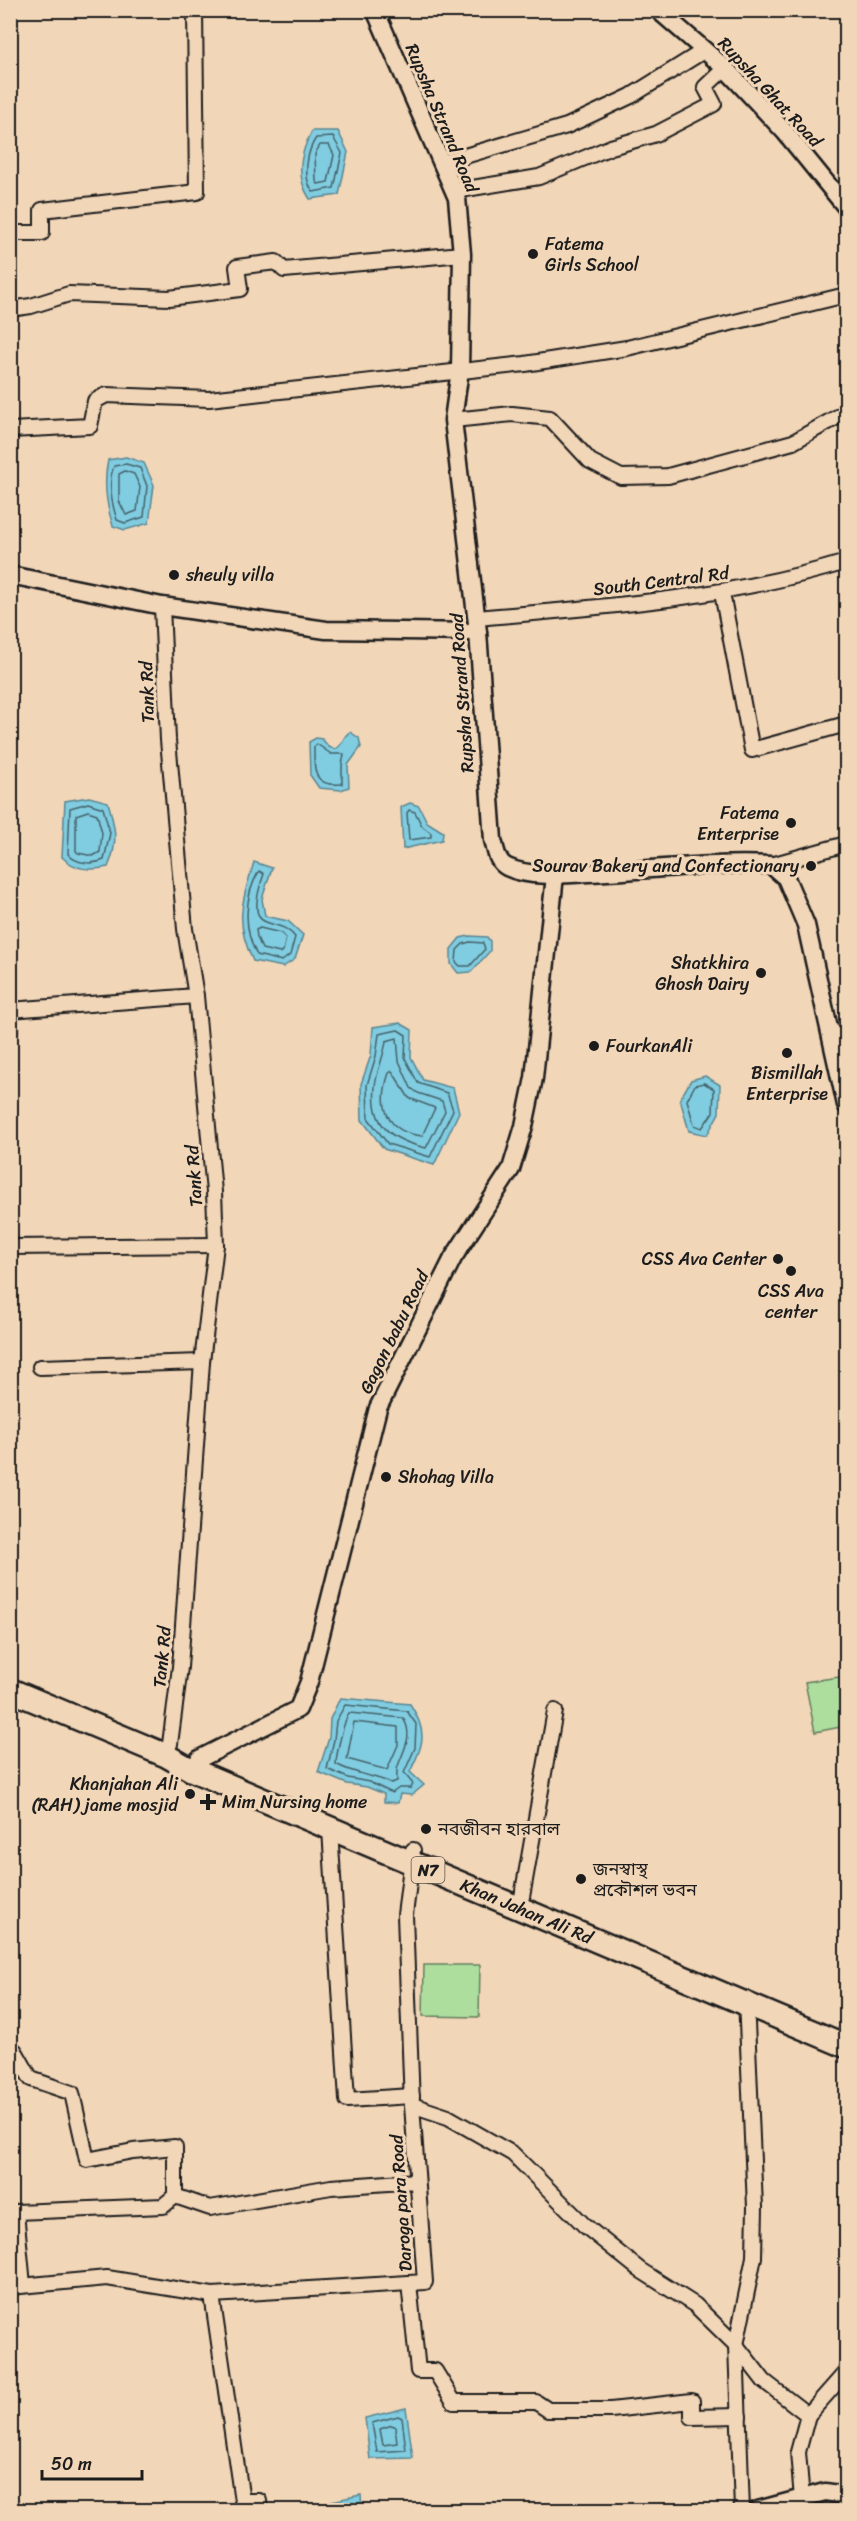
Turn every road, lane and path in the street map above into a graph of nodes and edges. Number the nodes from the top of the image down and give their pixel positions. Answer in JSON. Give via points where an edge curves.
{"nodes":[{"id":1,"x":195,"y":10,"type":"edge"},
{"id":2,"x":375,"y":10,"type":"edge"},
{"id":3,"x":658,"y":10,"type":"edge"},
{"id":4,"x":705,"y":50,"type":"junction"},
{"id":5,"x":725,"y":68,"type":"junction"},
{"id":6,"x":441,"y":163,"type":"junction"},
{"id":7,"x":454,"y":191,"type":"junction"},
{"id":8,"x":846,"y":207,"type":"edge"},
{"id":9,"x":10,"y":234,"type":"edge"},
{"id":10,"x":462,"y":254,"type":"junction"},
{"id":11,"x":846,"y":295,"type":"edge"},
{"id":12,"x":10,"y":309,"type":"edge"},
{"id":13,"x":460,"y":370,"type":"junction"},
{"id":14,"x":846,"y":412,"type":"edge"},
{"id":15,"x":453,"y":420,"type":"junction"},
{"id":16,"x":10,"y":430,"type":"edge"},
{"id":17,"x":846,"y":562,"type":"edge"},
{"id":18,"x":10,"y":575,"type":"edge"},
{"id":19,"x":722,"y":593,"type":"junction"},
{"id":20,"x":162,"y":606,"type":"junction"},
{"id":21,"x":478,"y":625,"type":"junction"},
{"id":22,"x":846,"y":724,"type":"edge"},
{"id":23,"x":846,"y":844,"type":"edge"},
{"id":24,"x":771,"y":865,"type":"junction"},
{"id":25,"x":555,"y":875,"type":"junction"},
{"id":26,"x":196,"y":996,"type":"junction"},
{"id":27,"x":10,"y":1010,"type":"edge"},
{"id":28,"x":10,"y":1020,"type":"edge"},
{"id":29,"x":10,"y":1032,"type":"edge"},
{"id":30,"x":839,"y":1032,"type":"edge"},
{"id":31,"x":846,"y":1105,"type":"edge"},
{"id":32,"x":216,"y":1245,"type":"junction"},
{"id":33,"x":10,"y":1247,"type":"edge"},
{"id":34,"x":202,"y":1362,"type":"junction"},
{"id":35,"x":40,"y":1367,"type":"dead end"},
{"id":36,"x":10,"y":1677,"type":"edge"},
{"id":37,"x":10,"y":1690,"type":"edge"},
{"id":38,"x":555,"y":1711,"type":"dead end"},
{"id":39,"x":170,"y":1744,"type":"junction"},
{"id":40,"x":199,"y":1759,"type":"junction"},
{"id":41,"x":330,"y":1829,"type":"junction"},
{"id":42,"x":412,"y":1857,"type":"junction"},
{"id":43,"x":522,"y":1897,"type":"junction"},
{"id":44,"x":746,"y":1999,"type":"junction"},
{"id":45,"x":846,"y":2034,"type":"edge"},
{"id":46,"x":846,"y":2046,"type":"edge"},
{"id":47,"x":10,"y":2049,"type":"edge"},
{"id":48,"x":412,"y":2101,"type":"junction"},
{"id":49,"x":417,"y":2181,"type":"junction"},
{"id":50,"x":175,"y":2196,"type":"junction"},
{"id":51,"x":409,"y":2283,"type":"junction"},
{"id":52,"x":17,"y":2286,"type":"edge"},
{"id":53,"x":212,"y":2295,"type":"junction"},
{"id":54,"x":736,"y":2345,"type":"junction"},
{"id":55,"x":846,"y":2372,"type":"edge"},
{"id":56,"x":808,"y":2415,"type":"junction"},
{"id":57,"x":739,"y":2416,"type":"junction"},
{"id":58,"x":846,"y":2494,"type":"edge"},
{"id":59,"x":802,"y":2499,"type":"junction"},
{"id":60,"x":260,"y":2511,"type":"edge"},
{"id":61,"x":742,"y":2511,"type":"edge"},
{"id":62,"x":758,"y":2511,"type":"edge"}],
"edges":[{"from":1,"to":9,"type":"street","via":[[197,192],[42,210],[42,233]]},
{"from":2,"to":6,"type":"street","name":"Rupsha Strand Road"},
{"from":3,"to":4,"type":"street","name":"Rupsha Ghat Road"},
{"from":4,"to":5,"type":"street","name":"Rupsha Ghat Road"},
{"from":4,"to":6,"type":"street","via":[[631,96],[567,126]]},
{"from":5,"to":7,"type":"street","via":[[705,87],[714,104],[656,134],[611,147],[539,177]]},
{"from":5,"to":8,"type":"street","name":"Rupsha Ghat Road","via":[[785,132]]},
{"from":6,"to":7,"type":"street","name":"Rupsha Strand Road"},
{"from":7,"to":10,"type":"street","name":"Rupsha Strand Road"},
{"from":10,"to":12,"type":"street","via":[[284,270],[276,262],[237,267],[240,289],[169,298],[69,294]]},
{"from":10,"to":13,"type":"street","name":"Rupsha Strand Road"},
{"from":11,"to":13,"type":"street","via":[[627,348]]},
{"from":13,"to":15,"type":"street","name":"Rupsha Strand Road"},
{"from":13,"to":16,"type":"street","via":[[209,399],[106,395],[95,401],[90,426]]},
{"from":14,"to":15,"type":"street","via":[[793,442],[668,476],[621,477],[590,461],[550,418],[512,414]]},
{"from":15,"to":21,"type":"street","name":"Rupsha Strand Road"},
{"from":17,"to":19,"type":"street","name":"South Central Rd"},
{"from":18,"to":20,"type":"street"},
{"from":19,"to":21,"type":"street","name":"South Central Rd"},
{"from":19,"to":22,"type":"street","via":[[752,750]]},
{"from":20,"to":21,"type":"street","via":[[326,630]]},
{"from":20,"to":26,"type":"street","name":"Tank Rd","via":[[168,740],[185,929]]},
{"from":21,"to":25,"type":"street","name":"Rupsha Strand Road","via":[[497,858],[515,870]]},
{"from":23,"to":24,"type":"street"},
{"from":24,"to":25,"type":"street","name":"Rupsha Strand Road"},
{"from":24,"to":30,"type":"street","via":[[786,878],[806,925]]},
{"from":25,"to":40,"type":"street","name":"Gagon babu Road","via":[[534,1078],[511,1169],[453,1258],[378,1408],[298,1709]]},
{"from":26,"to":27,"type":"street"},
{"from":26,"to":32,"type":"street","name":"Tank Rd"},
{"from":28,"to":29,"type":"street"},
{"from":30,"to":31,"type":"street"},
{"from":32,"to":33,"type":"street"},
{"from":32,"to":34,"type":"street","name":"Tank Rd"},
{"from":34,"to":35,"type":"street"},
{"from":34,"to":39,"type":"street","name":"Tank Rd","via":[[180,1667]]},
{"from":36,"to":39,"type":"highway","name":"Khan Jahan Ali Rd","number":"N7"},
{"from":37,"to":41,"type":"highway","name":"Khan Jahan Ali Rd","number":"N7"},
{"from":38,"to":43,"type":"street"},
{"from":39,"to":40,"type":"highway","name":"Khan Jahan Ali Rd","number":"N7"},
{"from":40,"to":42,"type":"highway","name":"Khan Jahan Ali Rd","number":"N7"},
{"from":41,"to":42,"type":"highway","name":"Khan Jahan Ali Rd","number":"N7"},
{"from":41,"to":48,"type":"street","via":[[346,2100]]},
{"from":42,"to":43,"type":"highway","name":"Khan Jahan Ali Rd","number":"N7"},
{"from":42,"to":44,"type":"highway","name":"Khan Jahan Ali Rd","number":"N7"},
{"from":42,"to":48,"type":"street","name":"Daroga para Road","via":[[405,1915]]},
{"from":43,"to":44,"type":"highway","name":"Khan Jahan Ali Rd","number":"N7"},
{"from":44,"to":45,"type":"highway","name":"Khan Jahan Ali Rd","number":"N7"},
{"from":44,"to":46,"type":"highway","name":"Khan Jahan Ali Rd","number":"N7"},
{"from":44,"to":54,"type":"street","via":[[754,2257]]},
{"from":47,"to":50,"type":"street","via":[[31,2079],[72,2093],[87,2160],[175,2148]]},
{"from":48,"to":49,"type":"street","name":"Daroga para Road"},
{"from":48,"to":54,"type":"street","via":[[513,2154],[584,2224],[640,2270],[695,2305]]},
{"from":49,"to":50,"type":"street","via":[[331,2187],[210,2208]]},
{"from":49,"to":51,"type":"street","name":"Daroga para Road","via":[[425,2282]]},
{"from":50,"to":52,"type":"street","via":[[163,2206],[16,2212]]},
{"from":51,"to":53,"type":"street","name":"Daroga para Road"},
{"from":51,"to":57,"type":"street","via":[[418,2371],[435,2371],[454,2402],[536,2402],[548,2410],[611,2410],[692,2401],[692,2417]]},
{"from":52,"to":53,"type":"street","name":"Daroga para Road","via":[[107,2278]]},
{"from":53,"to":60,"type":"street","via":[[242,2501],[259,2500]]},
{"from":54,"to":56,"type":"street","via":[[764,2381]]},
{"from":54,"to":57,"type":"street"},
{"from":55,"to":56,"type":"street"},
{"from":56,"to":59,"type":"street","via":[[798,2452]]},
{"from":57,"to":61,"type":"street"},
{"from":58,"to":59,"type":"street","via":[[825,2492]]},
{"from":59,"to":62,"type":"street"}]}
